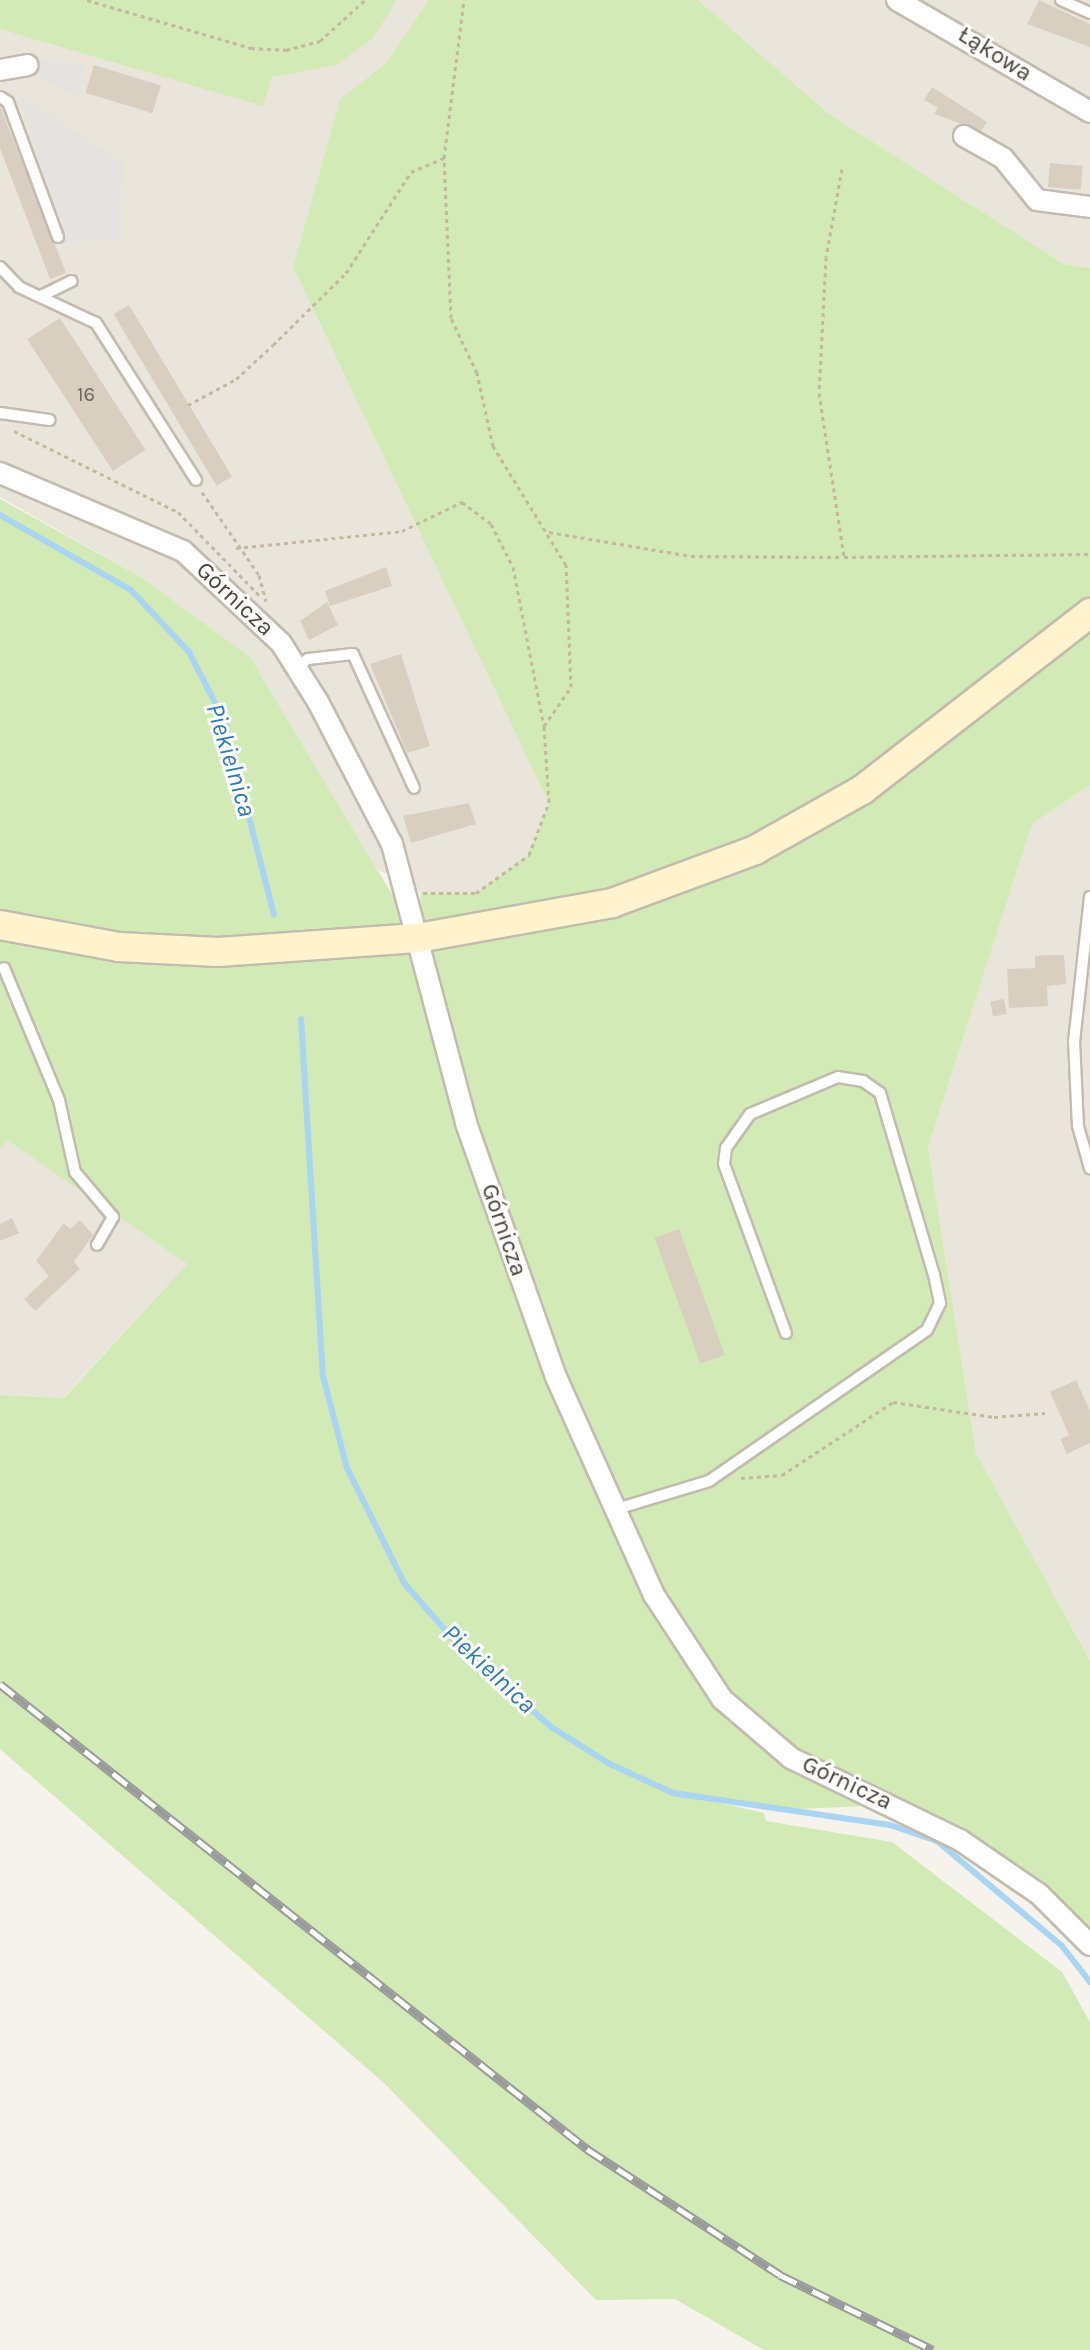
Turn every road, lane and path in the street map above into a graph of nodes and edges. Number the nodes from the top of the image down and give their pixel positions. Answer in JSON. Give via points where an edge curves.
{"nodes":[{"id":1,"x":87,"y":0,"type":"edge"},
{"id":2,"x":365,"y":0,"type":"edge"},
{"id":3,"x":464,"y":0,"type":"edge"},
{"id":4,"x":897,"y":0,"type":"edge"},
{"id":5,"x":1061,"y":0,"type":"edge"},
{"id":6,"x":1090,"y":13,"type":"edge"},
{"id":7,"x":28,"y":65,"type":"dead end"},
{"id":8,"x":0,"y":70,"type":"edge"},
{"id":9,"x":0,"y":97,"type":"edge"},
{"id":10,"x":1090,"y":112,"type":"edge"},
{"id":11,"x":964,"y":136,"type":"dead end"},
{"id":12,"x":444,"y":158,"type":"junction"},
{"id":13,"x":842,"y":169,"type":"dead end"},
{"id":14,"x":1090,"y":207,"type":"edge"},
{"id":15,"x":58,"y":237,"type":"dead end"},
{"id":16,"x":0,"y":267,"type":"edge"},
{"id":17,"x":72,"y":281,"type":"dead end"},
{"id":18,"x":41,"y":296,"type":"junction"},
{"id":19,"x":188,"y":405,"type":"dead end"},
{"id":20,"x":0,"y":413,"type":"edge"},
{"id":21,"x":50,"y":420,"type":"dead end"},
{"id":22,"x":0,"y":473,"type":"edge"},
{"id":23,"x":196,"y":480,"type":"joint"},
{"id":24,"x":549,"y":532,"type":"junction"},
{"id":25,"x":236,"y":548,"type":"junction"},
{"id":26,"x":1090,"y":554,"type":"edge"},
{"id":27,"x":844,"y":557,"type":"junction"},
{"id":28,"x":267,"y":609,"type":"dead end"},
{"id":29,"x":1090,"y":613,"type":"edge"},
{"id":30,"x":295,"y":669,"type":"junction"},
{"id":31,"x":544,"y":726,"type":"junction"},
{"id":32,"x":414,"y":788,"type":"dead end"},
{"id":33,"x":421,"y":893,"type":"dead end"},
{"id":34,"x":1090,"y":897,"type":"edge"},
{"id":35,"x":0,"y":925,"type":"edge"},
{"id":36,"x":418,"y":938,"type":"junction"},
{"id":37,"x":4,"y":968,"type":"dead end"},
{"id":38,"x":1090,"y":1168,"type":"edge"},
{"id":39,"x":97,"y":1245,"type":"dead end"},
{"id":40,"x":786,"y":1333,"type":"dead end"},
{"id":41,"x":1045,"y":1413,"type":"dead end"},
{"id":42,"x":709,"y":1481,"type":"junction"},
{"id":43,"x":612,"y":1510,"type":"junction"},
{"id":44,"x":1090,"y":1945,"type":"edge"}],
"edges":[{"from":1,"to":2,"type":"path","via":[[251,48],[286,50],[320,41]]},
{"from":3,"to":12,"type":"path"},
{"from":4,"to":10,"type":"street","name":"Łąkowa"},
{"from":5,"to":6,"type":"lane"},
{"from":7,"to":8,"type":"street"},
{"from":9,"to":15,"type":"lane","via":[[8,102]]},
{"from":11,"to":14,"type":"street","via":[[1003,158],[1037,200]]},
{"from":12,"to":19,"type":"path","via":[[411,172],[346,273],[273,345],[236,379]]},
{"from":12,"to":24,"type":"path","via":[[451,318],[477,373],[493,446]]},
{"from":13,"to":27,"type":"path","via":[[826,257],[819,393]]},
{"from":16,"to":18,"type":"lane"},
{"from":17,"to":18,"type":"lane"},
{"from":18,"to":23,"type":"lane","via":[[96,323]]},
{"from":20,"to":21,"type":"lane"},
{"from":22,"to":30,"type":"street","name":"Górnicza","via":[[183,551],[258,618]]},
{"from":23,"to":25,"type":"path"},
{"from":24,"to":27,"type":"path","via":[[691,556]]},
{"from":24,"to":31,"type":"path","via":[[566,565],[573,630],[571,687]]},
{"from":25,"to":28,"type":"path","via":[[259,575]]},
{"from":25,"to":31,"type":"path","via":[[402,531],[462,502],[491,524],[513,567]]},
{"from":26,"to":27,"type":"path"},
{"from":29,"to":36,"type":"main road","via":[[862,790],[755,850],[612,903]]},
{"from":30,"to":32,"type":"lane","via":[[308,659],[353,654]]},
{"from":30,"to":36,"type":"street","name":"Górnicza","via":[[392,844]]},
{"from":31,"to":33,"type":"path","via":[[549,802],[529,855],[476,893]]},
{"from":34,"to":38,"type":"lane","via":[[1074,1041],[1078,1126]]},
{"from":35,"to":36,"type":"main road","via":[[161,951]]},
{"from":36,"to":43,"type":"street","name":"Górnicza","via":[[466,1123]]},
{"from":37,"to":39,"type":"lane","via":[[59,1100],[75,1172],[113,1217]]},
{"from":40,"to":42,"type":"lane","via":[[724,1164],[726,1148],[750,1114],[838,1077],[863,1081],[880,1093],[940,1303],[927,1330]]},
{"from":41,"to":42,"type":"path","via":[[994,1417],[893,1402],[782,1475]]},
{"from":42,"to":43,"type":"lane"},
{"from":43,"to":44,"type":"street","name":"Górnicza","via":[[654,1595],[722,1699],[791,1758],[960,1840],[1039,1894]]}]}
